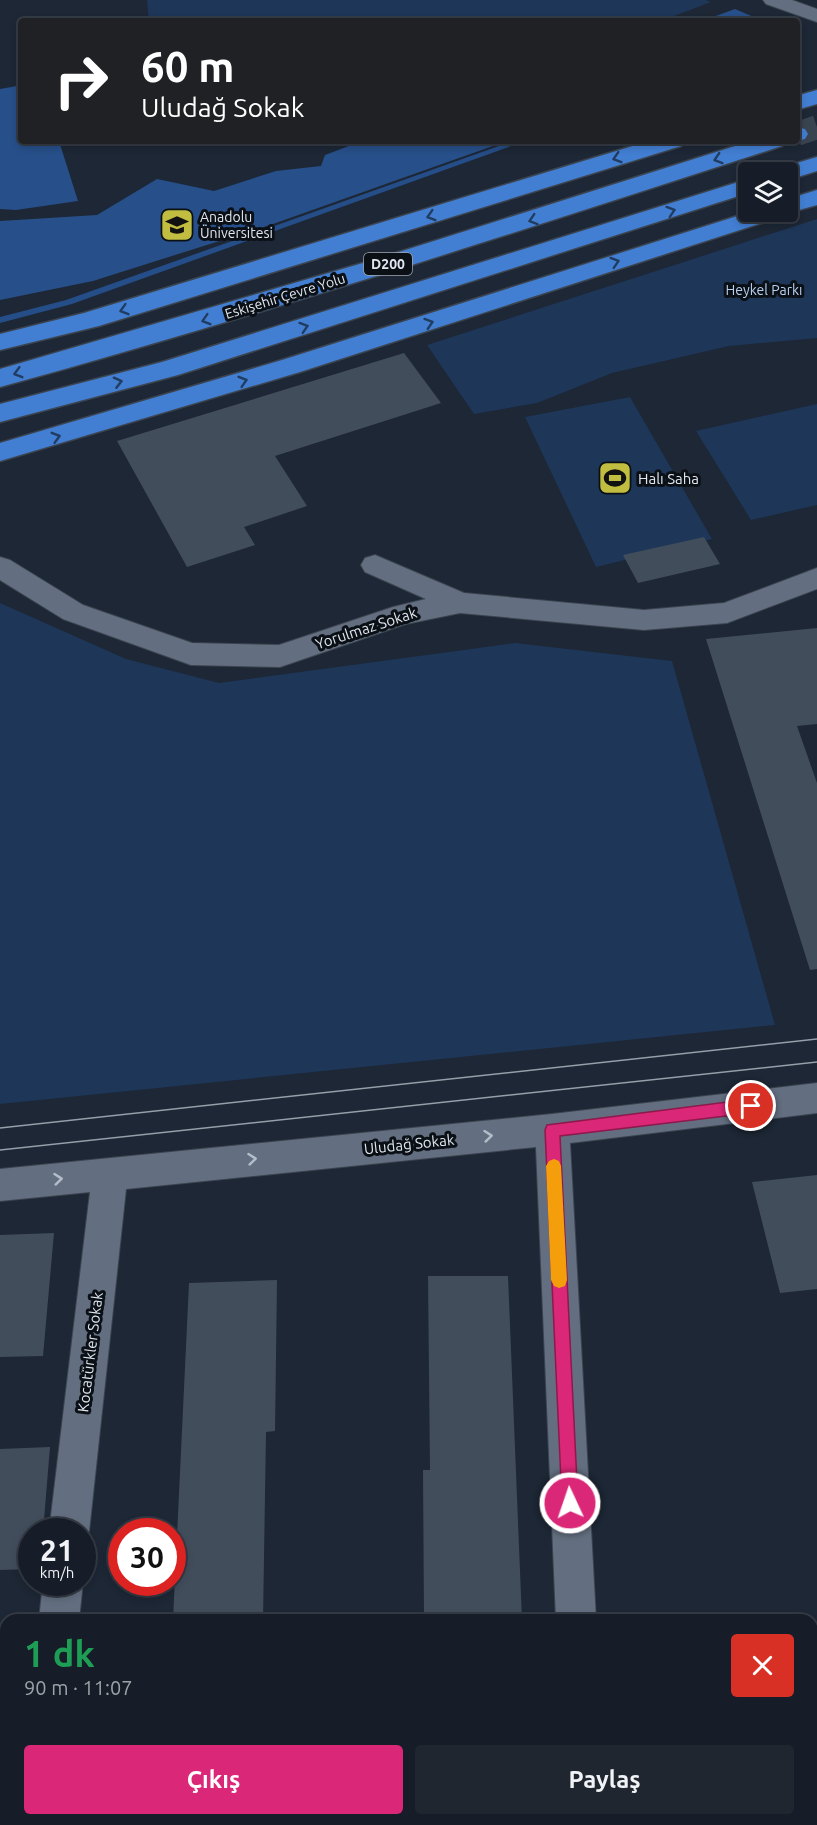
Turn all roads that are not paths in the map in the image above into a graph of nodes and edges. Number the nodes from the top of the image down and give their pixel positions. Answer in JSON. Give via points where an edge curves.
{"nodes":[{"id":1,"x":773,"y":0,"type":"edge"},
{"id":2,"x":817,"y":16,"type":"edge"},
{"id":3,"x":817,"y":97,"type":"edge"},
{"id":4,"x":800,"y":103,"type":"edge"},
{"id":5,"x":800,"y":105,"type":"edge"},
{"id":6,"x":817,"y":107,"type":"edge"},
{"id":7,"x":663,"y":144,"type":"edge"},
{"id":8,"x":765,"y":144,"type":"edge"},
{"id":9,"x":817,"y":164,"type":"edge"},
{"id":10,"x":798,"y":170,"type":"edge"},
{"id":11,"x":738,"y":189,"type":"edge"},
{"id":12,"x":817,"y":197,"type":"edge"},
{"id":13,"x":798,"y":203,"type":"edge"},
{"id":14,"x":741,"y":222,"type":"edge"},
{"id":15,"x":0,"y":342,"type":"edge"},
{"id":16,"x":0,"y":378,"type":"edge"},
{"id":17,"x":0,"y":413,"type":"edge"},
{"id":18,"x":0,"y":453,"type":"edge"},
{"id":19,"x":375,"y":565,"type":"dead end"},
{"id":20,"x":0,"y":567,"type":"edge"},
{"id":21,"x":817,"y":578,"type":"edge"},
{"id":22,"x":460,"y":603,"type":"junction"},
{"id":23,"x":817,"y":1098,"type":"edge"},
{"id":24,"x":552,"y":1130,"type":"junction"},
{"id":25,"x":110,"y":1173,"type":"junction"},
{"id":26,"x":0,"y":1185,"type":"edge"},
{"id":27,"x":71,"y":1518,"type":"edge"},
{"id":28,"x":62,"y":1596,"type":"edge"},
{"id":29,"x":60,"y":1614,"type":"edge"},
{"id":30,"x":576,"y":1614,"type":"edge"}],
"edges":[{"from":1,"to":2,"type":"street"},
{"from":3,"to":4,"type":"highway"},
{"from":5,"to":6,"type":"highway"},
{"from":7,"to":15,"type":"highway","one_way":true,"via":[[90,320]]},
{"from":8,"to":16,"type":"highway","name":"Eskişehir Çevre Yolu","number":"D200","one_way":true,"via":[[195,324]]},
{"from":9,"to":10,"type":"highway"},
{"from":17,"to":11,"type":"highway","number":"D200","one_way":true,"via":[[169,369]]},
{"from":12,"to":13,"type":"highway"},
{"from":18,"to":14,"type":"highway","one_way":true,"via":[[320,358]]},
{"from":19,"to":22,"type":"street"},
{"from":20,"to":22,"type":"street","name":"Yorulmaz Sokak","via":[[73,612],[191,654],[280,656],[403,614]]},
{"from":21,"to":22,"type":"street","name":"Yorulmaz Sokak","via":[[727,613],[645,620]]},
{"from":23,"to":24,"type":"street","name":"Uludağ Sokak"},
{"from":25,"to":24,"type":"street","name":"Uludağ Sokak","one_way":true},
{"from":24,"to":30,"type":"street"},
{"from":26,"to":25,"type":"street","name":"Uludağ Sokak","one_way":true},
{"from":25,"to":27,"type":"street","name":"Kocatürkler Sokak"},
{"from":28,"to":29,"type":"street"}]}
